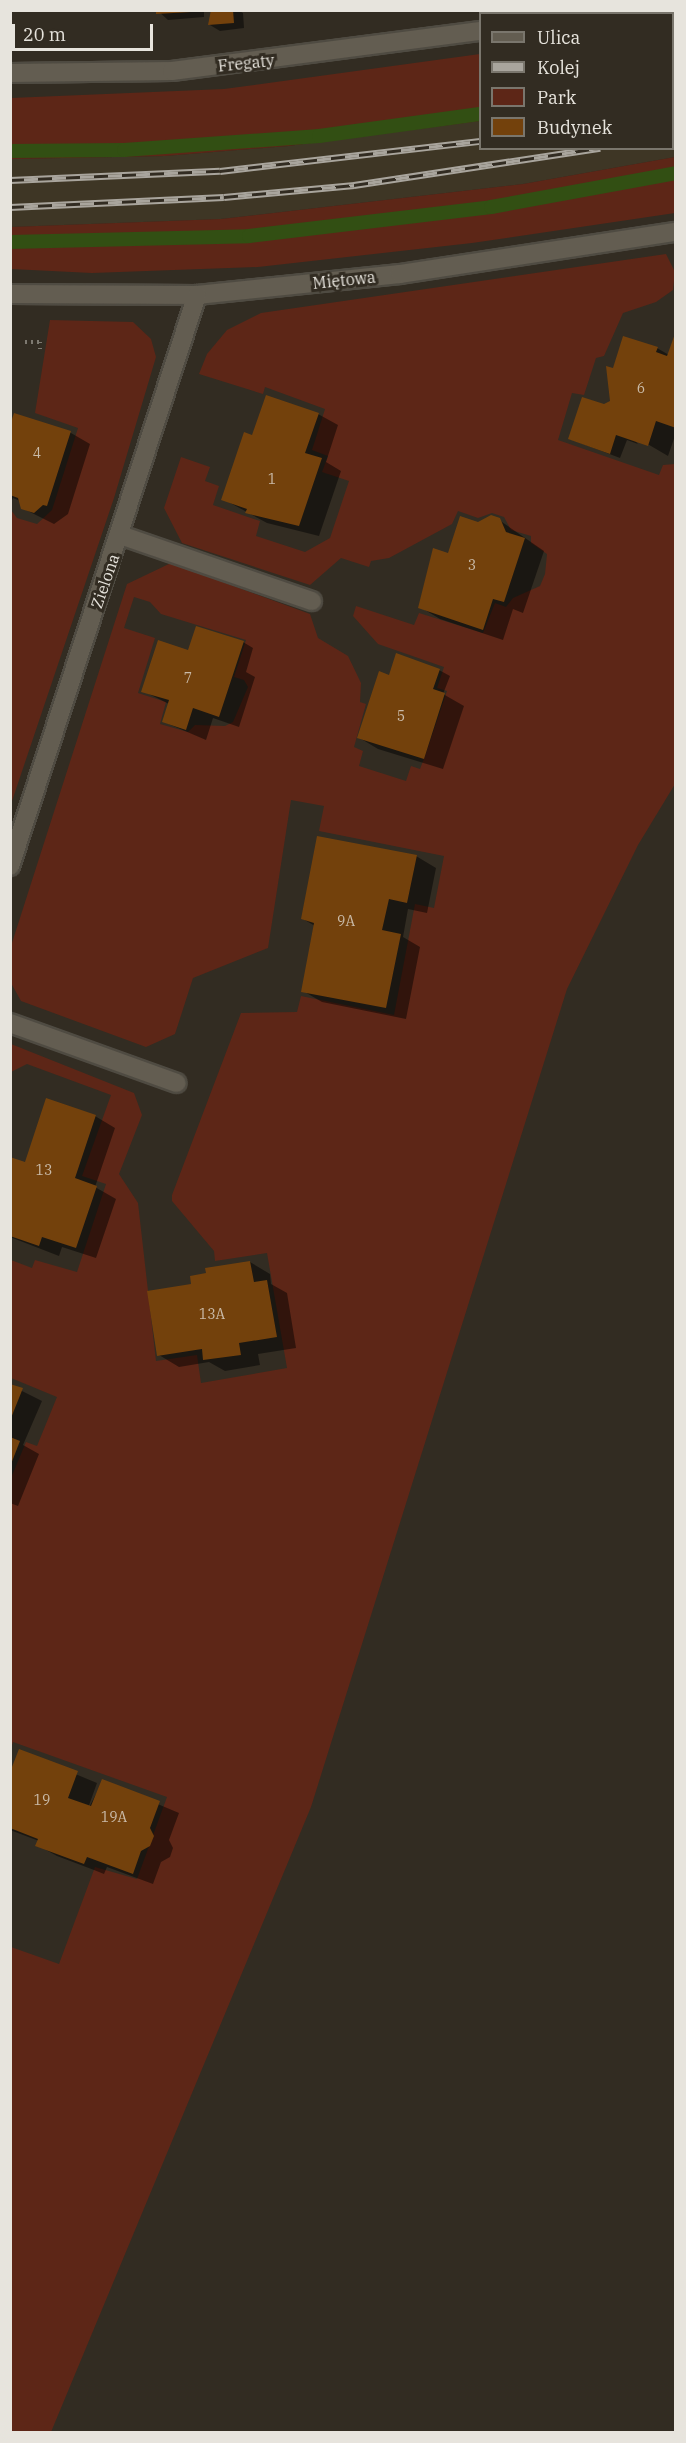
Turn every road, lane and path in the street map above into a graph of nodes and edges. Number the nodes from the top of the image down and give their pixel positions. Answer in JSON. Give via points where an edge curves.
{"nodes":[{"id":1,"x":479,"y":31,"type":"edge"},
{"id":2,"x":10,"y":73,"type":"edge"},
{"id":3,"x":675,"y":232,"type":"edge"},
{"id":4,"x":10,"y":294,"type":"edge"},
{"id":5,"x":197,"y":295,"type":"junction"},
{"id":6,"x":25,"y":342,"type":"dead end"},
{"id":7,"x":40,"y":349,"type":"dead end"},
{"id":8,"x":120,"y":536,"type":"junction"},
{"id":9,"x":312,"y":601,"type":"dead end"},
{"id":10,"x":10,"y":866,"type":"edge"},
{"id":11,"x":10,"y":1023,"type":"edge"},
{"id":12,"x":177,"y":1083,"type":"dead end"}],
"edges":[{"from":1,"to":2,"type":"street","name":"Fregaty","via":[[172,71]]},
{"from":3,"to":5,"type":"street","name":"Miętowa","via":[[400,274]]},
{"from":4,"to":5,"type":"street","name":"Miętowa"},
{"from":5,"to":8,"type":"street","name":"Zielona"},
{"from":6,"to":7,"type":"path","via":[[40,342]]},
{"from":8,"to":9,"type":"street"},
{"from":8,"to":10,"type":"street","name":"Zielona"},
{"from":11,"to":12,"type":"street"}]}
